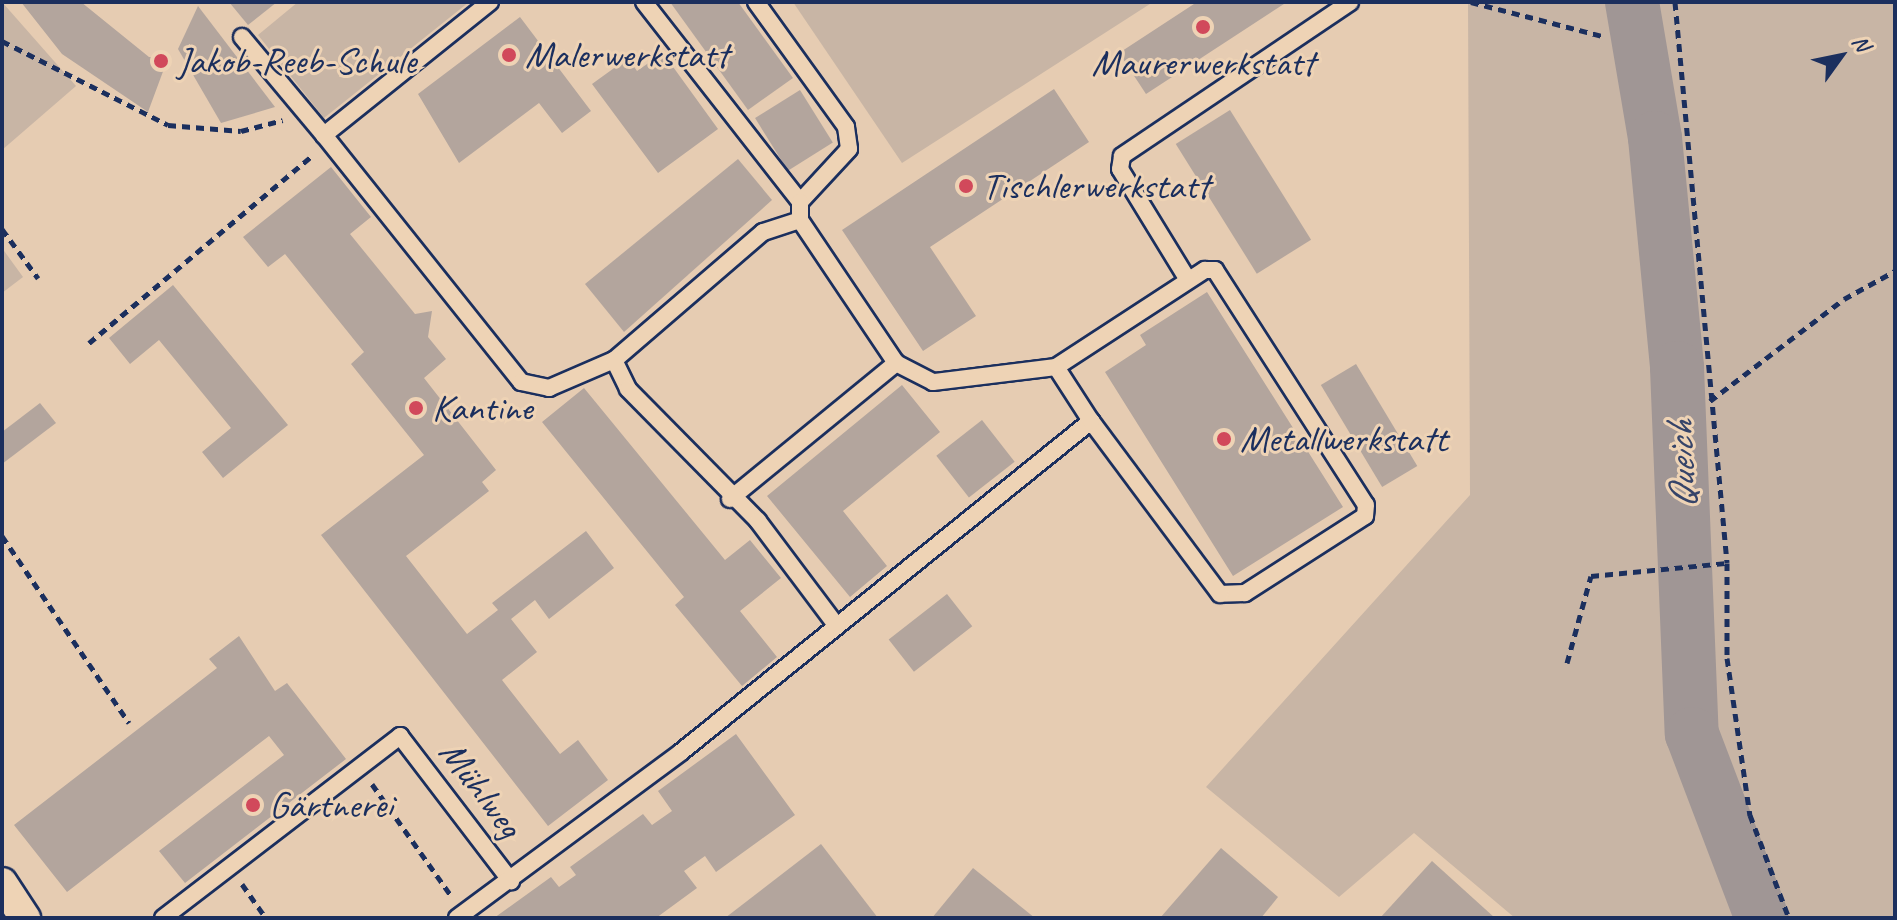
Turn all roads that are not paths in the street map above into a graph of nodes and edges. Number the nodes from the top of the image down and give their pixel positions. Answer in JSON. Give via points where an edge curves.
{"nodes":[{"id":1,"x":490,"y":2,"type":"edge"},
{"id":2,"x":644,"y":2,"type":"edge"},
{"id":3,"x":756,"y":2,"type":"edge"},
{"id":4,"x":1350,"y":2,"type":"edge"},
{"id":5,"x":242,"y":37,"type":"dead end"},
{"id":6,"x":327,"y":138,"type":"junction"},
{"id":7,"x":800,"y":202,"type":"junction"},
{"id":8,"x":800,"y":220,"type":"junction"},
{"id":9,"x":1188,"y":280,"type":"junction"},
{"id":10,"x":614,"y":360,"type":"junction"},
{"id":11,"x":896,"y":363,"type":"junction"},
{"id":12,"x":1056,"y":367,"type":"junction"},
{"id":13,"x":1091,"y":421,"type":"junction"},
{"id":14,"x":730,"y":499,"type":"junction"},
{"id":15,"x":836,"y":625,"type":"junction"},
{"id":16,"x":511,"y":881,"type":"junction"},
{"id":17,"x":2,"y":883,"type":"edge"},
{"id":18,"x":460,"y":916,"type":"edge"},
{"id":19,"x":25,"y":918,"type":"edge"},
{"id":20,"x":163,"y":918,"type":"edge"}],
"edges":[{"from":1,"to":6,"type":"lane"},
{"from":2,"to":7,"type":"lane"},
{"from":3,"to":7,"type":"lane","via":[[846,127],[849,149]]},
{"from":4,"to":9,"type":"lane","via":[[1122,156],[1120,169]]},
{"from":5,"to":6,"type":"lane"},
{"from":6,"to":10,"type":"lane","via":[[521,382],[549,388]]},
{"from":7,"to":8,"type":"lane"},
{"from":8,"to":10,"type":"lane","via":[[763,232]]},
{"from":8,"to":11,"type":"lane"},
{"from":9,"to":12,"type":"lane"},
{"from":9,"to":13,"type":"lane","via":[[1215,270],[1230,284],[1366,505],[1365,516],[1245,593],[1220,594]]},
{"from":10,"to":14,"type":"lane","via":[[628,389]]},
{"from":11,"to":12,"type":"lane","via":[[933,382]]},
{"from":11,"to":14,"type":"lane"},
{"from":12,"to":13,"type":"lane"},
{"from":13,"to":15,"type":"lane"},
{"from":14,"to":15,"type":"lane","via":[[758,521]]},
{"from":15,"to":16,"type":"lane"},
{"from":16,"to":18,"type":"lane"},
{"from":16,"to":20,"type":"lane","name":"Mühlweg","via":[[400,736]]},
{"from":17,"to":19,"type":"street"}]}
